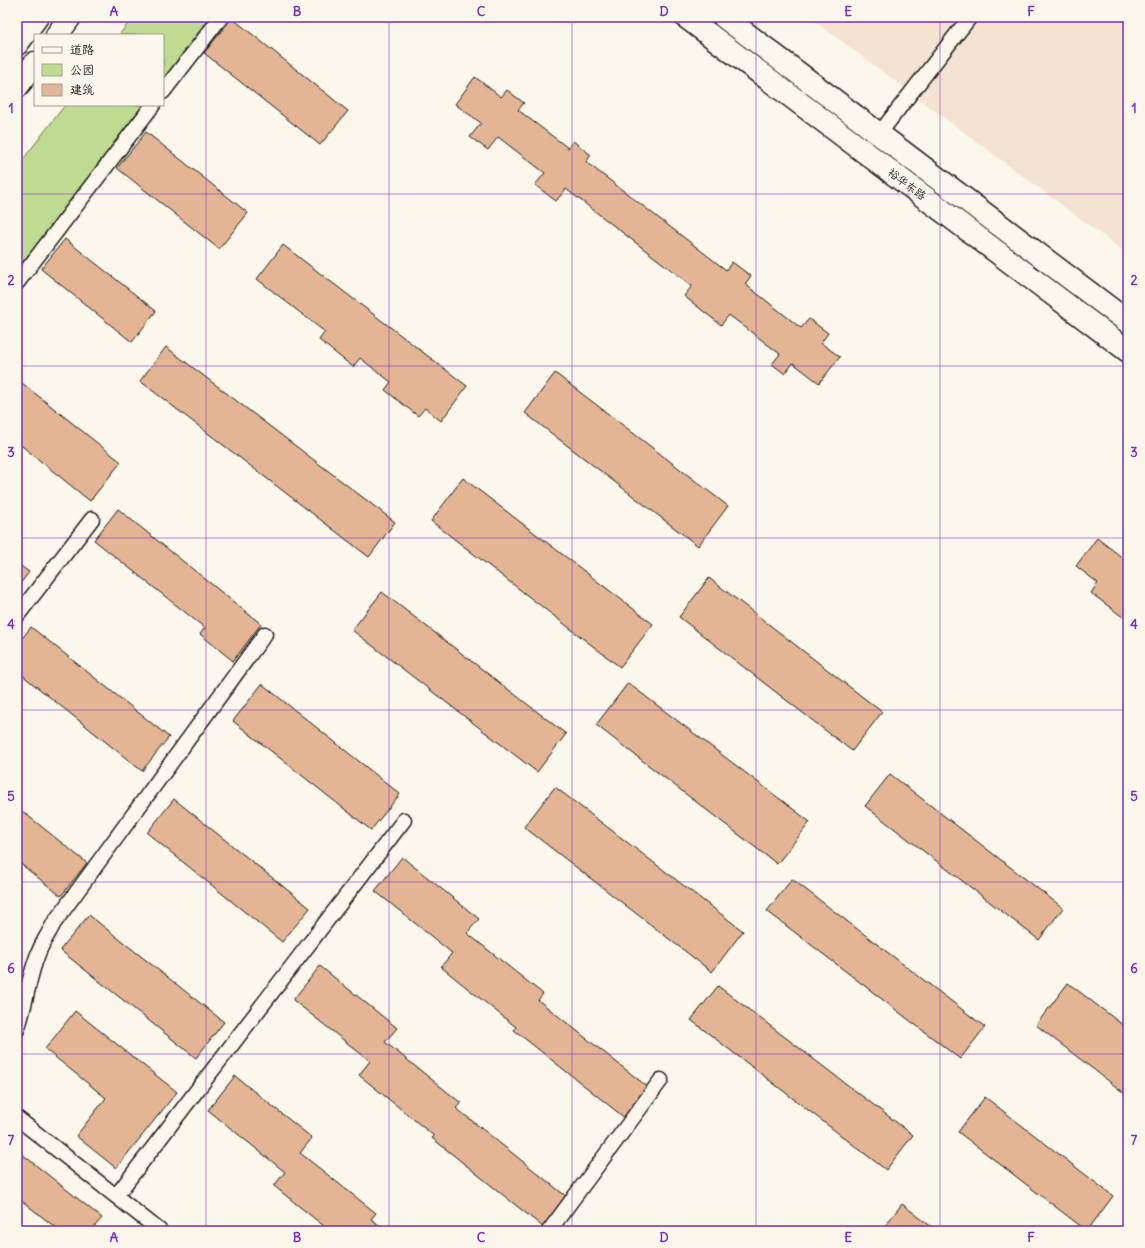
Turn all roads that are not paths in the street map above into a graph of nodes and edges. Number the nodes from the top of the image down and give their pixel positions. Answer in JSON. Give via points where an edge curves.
{"nodes":[{"id":1,"x":37,"y":17,"type":"edge"},
{"id":2,"x":70,"y":17,"type":"edge"},
{"id":3,"x":221,"y":17,"type":"edge"},
{"id":4,"x":686,"y":17,"type":"edge"},
{"id":5,"x":724,"y":17,"type":"edge"},
{"id":6,"x":970,"y":17,"type":"edge"},
{"id":7,"x":58,"y":34,"type":"edge"},
{"id":8,"x":17,"y":44,"type":"edge"},
{"id":9,"x":34,"y":65,"type":"edge"},
{"id":10,"x":17,"y":87,"type":"edge"},
{"id":11,"x":164,"y":91,"type":"edge"},
{"id":12,"x":152,"y":106,"type":"edge"},
{"id":13,"x":879,"y":134,"type":"junction"},
{"id":14,"x":17,"y":283,"type":"edge"},
{"id":15,"x":1128,"y":322,"type":"edge"},
{"id":16,"x":1128,"y":351,"type":"edge"},
{"id":17,"x":92,"y":519,"type":"dead end"},
{"id":18,"x":17,"y":616,"type":"edge"},
{"id":19,"x":265,"y":634,"type":"dead end"},
{"id":20,"x":404,"y":820,"type":"dead end"},
{"id":21,"x":17,"y":1030,"type":"edge"},
{"id":22,"x":661,"y":1080,"type":"dead end"},
{"id":23,"x":17,"y":1118,"type":"edge"},
{"id":24,"x":116,"y":1196,"type":"junction"},
{"id":25,"x":160,"y":1231,"type":"edge"},
{"id":26,"x":549,"y":1231,"type":"edge"}],
"edges":[{"from":1,"to":8,"type":"street"},
{"from":2,"to":7,"type":"street"},
{"from":3,"to":11,"type":"lane"},
{"from":4,"to":16,"type":"street","name":"裕华东路"},
{"from":5,"to":13,"type":"street"},
{"from":6,"to":13,"type":"lane"},
{"from":9,"to":10,"type":"street"},
{"from":12,"to":14,"type":"lane"},
{"from":13,"to":15,"type":"street"},
{"from":17,"to":18,"type":"lane"},
{"from":19,"to":21,"type":"lane","via":[[54,923],[38,954]]},
{"from":20,"to":24,"type":"lane"},
{"from":22,"to":26,"type":"lane"},
{"from":23,"to":24,"type":"lane"},
{"from":24,"to":25,"type":"lane"}]}
